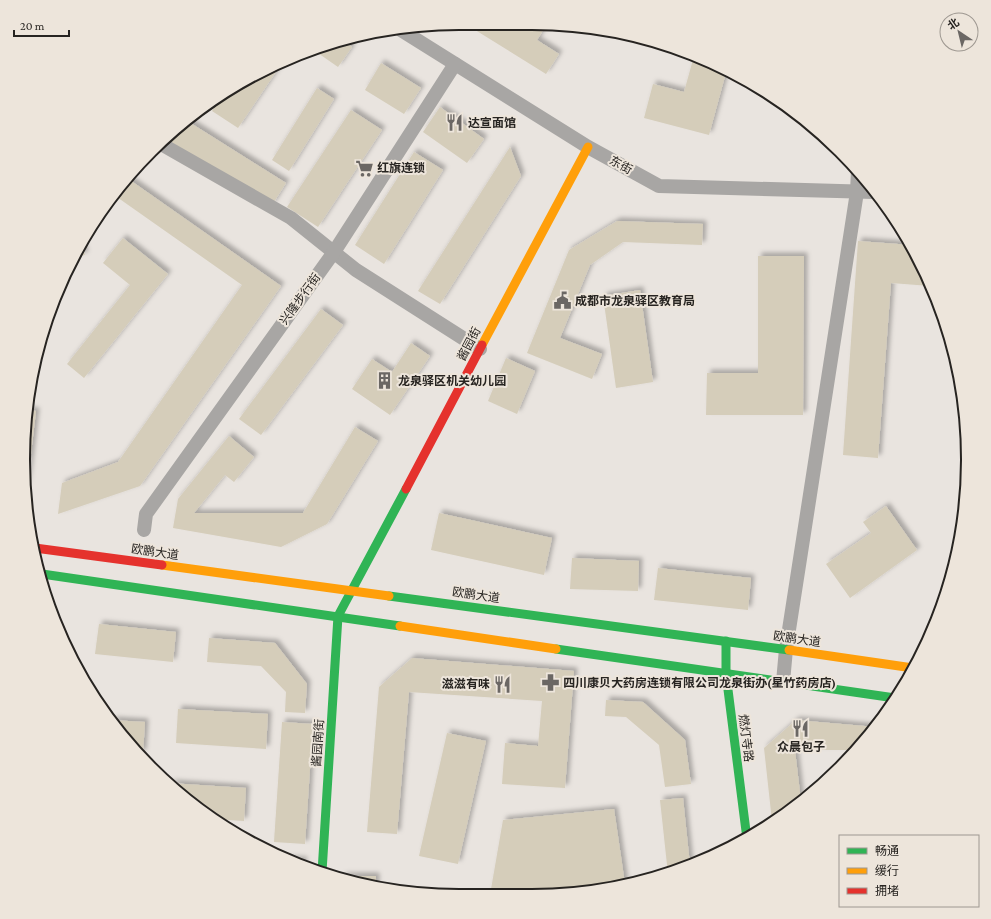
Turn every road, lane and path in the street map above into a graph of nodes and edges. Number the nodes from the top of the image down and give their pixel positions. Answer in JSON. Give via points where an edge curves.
{"nodes":[{"id":1,"x":407,"y":34,"type":"edge"},
{"id":2,"x":455,"y":64,"type":"junction"},
{"id":3,"x":166,"y":147,"type":"edge"},
{"id":4,"x":588,"y":147,"type":"junction"},
{"id":5,"x":858,"y":180,"type":"edge"},
{"id":6,"x":857,"y":192,"type":"junction"},
{"id":7,"x":867,"y":192,"type":"edge"},
{"id":8,"x":334,"y":252,"type":"junction"},
{"id":9,"x":480,"y":349,"type":"junction"},
{"id":10,"x":144,"y":530,"type":"dead end"},
{"id":11,"x":39,"y":549,"type":"edge"},
{"id":12,"x":46,"y":575,"type":"edge"},
{"id":13,"x":351,"y":591,"type":"junction"},
{"id":14,"x":338,"y":616,"type":"junction"},
{"id":15,"x":726,"y":641,"type":"junction"},
{"id":16,"x":786,"y":649,"type":"junction"},
{"id":17,"x":907,"y":667,"type":"edge"},
{"id":18,"x":726,"y":674,"type":"junction"},
{"id":19,"x":783,"y":682,"type":"junction"},
{"id":20,"x":889,"y":697,"type":"edge"},
{"id":21,"x":746,"y":831,"type":"edge"},
{"id":22,"x":322,"y":866,"type":"edge"}],
"edges":[{"from":1,"to":2,"type":"street","name":"东街"},
{"from":2,"to":4,"type":"street","name":"东街"},
{"from":2,"to":8,"type":"street","name":"兴隆步行街"},
{"from":3,"to":8,"type":"street","via":[[291,218]]},
{"from":4,"to":6,"type":"street","name":"东街","via":[[659,186]]},
{"from":4,"to":9,"type":"main road","name":"酱园街"},
{"from":5,"to":6,"type":"street"},
{"from":6,"to":7,"type":"street","name":"东街"},
{"from":6,"to":16,"type":"street"},
{"from":8,"to":9,"type":"street","via":[[356,270]]},
{"from":8,"to":10,"type":"street","name":"兴隆步行街","via":[[146,514]]},
{"from":9,"to":13,"type":"main road","name":"酱园街"},
{"from":11,"to":13,"type":"main road","name":"欧鹏大道"},
{"from":12,"to":14,"type":"main road"},
{"from":13,"to":14,"type":"main road","name":"酱园街"},
{"from":13,"to":15,"type":"main road","name":"欧鹏大道"},
{"from":14,"to":18,"type":"main road"},
{"from":14,"to":22,"type":"main road","name":"酱园南街"},
{"from":15,"to":16,"type":"main road","name":"欧鹏大道"},
{"from":15,"to":18,"type":"main road","name":"燃灯寺路"},
{"from":16,"to":17,"type":"main road","name":"欧鹏大道"},
{"from":16,"to":19,"type":"street"},
{"from":18,"to":19,"type":"main road"},
{"from":18,"to":21,"type":"main road","name":"燃灯寺路"},
{"from":19,"to":20,"type":"main road"}]}
